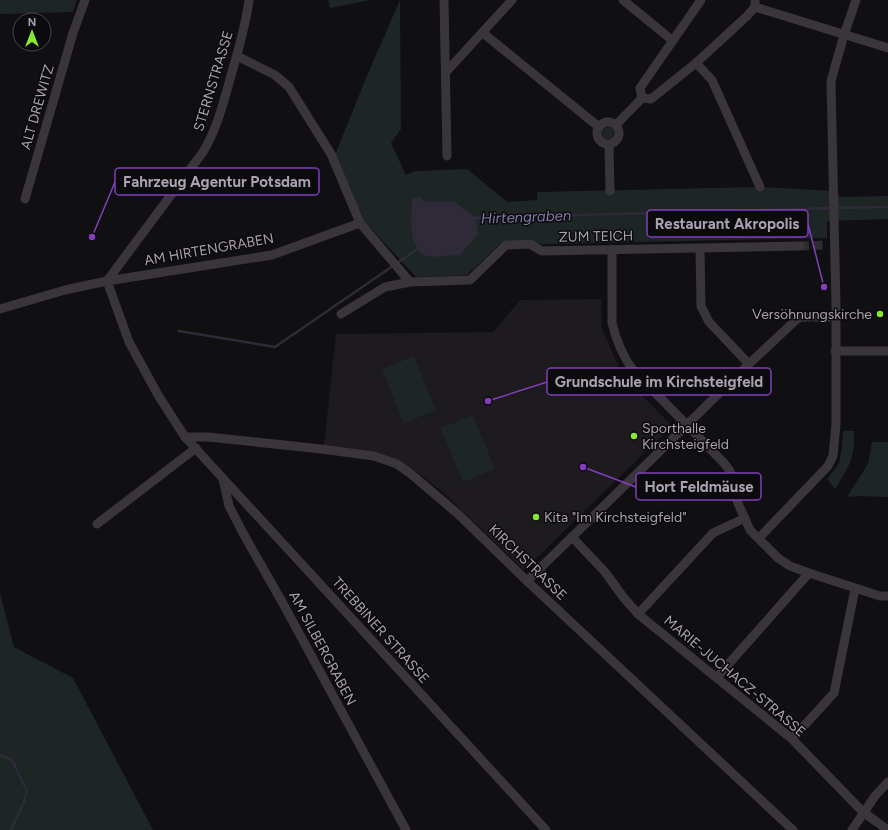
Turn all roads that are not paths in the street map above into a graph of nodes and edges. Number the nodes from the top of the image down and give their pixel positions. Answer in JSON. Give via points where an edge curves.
{"nodes":[{"id":1,"x":85,"y":0,"type":"edge"},
{"id":2,"x":249,"y":0,"type":"edge"},
{"id":3,"x":444,"y":0,"type":"edge"},
{"id":4,"x":512,"y":0,"type":"edge"},
{"id":5,"x":623,"y":0,"type":"edge"},
{"id":6,"x":701,"y":0,"type":"edge"},
{"id":7,"x":856,"y":0,"type":"edge"},
{"id":8,"x":755,"y":3,"type":"edge"},
{"id":9,"x":483,"y":33,"type":"junction"},
{"id":10,"x":844,"y":35,"type":"junction"},
{"id":11,"x":673,"y":40,"type":"junction"},
{"id":12,"x":888,"y":48,"type":"edge"},
{"id":13,"x":237,"y":56,"type":"junction"},
{"id":14,"x":696,"y":63,"type":"junction"},
{"id":15,"x":446,"y":72,"type":"junction"},
{"id":16,"x":642,"y":98,"type":"junction"},
{"id":17,"x":616,"y":125,"type":"junction"},
{"id":18,"x":600,"y":127,"type":"junction"},
{"id":19,"x":609,"y":145,"type":"junction"},
{"id":20,"x":447,"y":156,"type":"dead end"},
{"id":21,"x":760,"y":187,"type":"dead end"},
{"id":22,"x":610,"y":191,"type":"dead end"},
{"id":23,"x":25,"y":199,"type":"dead end"},
{"id":24,"x":360,"y":223,"type":"junction"},
{"id":25,"x":800,"y":246,"type":"tunnel mouth"},
{"id":26,"x":700,"y":248,"type":"junction"},
{"id":27,"x":612,"y":250,"type":"junction"},
{"id":28,"x":107,"y":281,"type":"junction"},
{"id":29,"x":410,"y":282,"type":"junction"},
{"id":30,"x":0,"y":310,"type":"edge"},
{"id":31,"x":341,"y":314,"type":"dead end"},
{"id":32,"x":835,"y":317,"type":"junction"},
{"id":33,"x":836,"y":351,"type":"junction"},
{"id":34,"x":888,"y":351,"type":"edge"},
{"id":35,"x":749,"y":364,"type":"junction"},
{"id":36,"x":688,"y":425,"type":"junction"},
{"id":37,"x":186,"y":437,"type":"junction"},
{"id":38,"x":196,"y":448,"type":"junction"},
{"id":39,"x":223,"y":477,"type":"junction"},
{"id":40,"x":745,"y":518,"type":"junction"},
{"id":41,"x":97,"y":524,"type":"dead end"},
{"id":42,"x":572,"y":537,"type":"junction"},
{"id":43,"x":759,"y":538,"type":"junction"},
{"id":44,"x":809,"y":573,"type":"junction"},
{"id":45,"x":527,"y":581,"type":"junction"},
{"id":46,"x":855,"y":589,"type":"junction"},
{"id":47,"x":888,"y":596,"type":"edge"},
{"id":48,"x":638,"y":614,"type":"junction"},
{"id":49,"x":717,"y":678,"type":"junction"},
{"id":50,"x":792,"y":739,"type":"junction"},
{"id":51,"x":888,"y":782,"type":"edge"},
{"id":52,"x":863,"y":812,"type":"junction"},
{"id":53,"x":406,"y":830,"type":"edge"},
{"id":54,"x":546,"y":830,"type":"edge"},
{"id":55,"x":793,"y":830,"type":"edge"},
{"id":56,"x":852,"y":830,"type":"edge"},
{"id":57,"x":888,"y":830,"type":"edge"}],
"edges":[{"from":1,"to":23,"type":"street","name":"ALT DREWITZ"},
{"from":2,"to":13,"type":"street","name":"STERNSTRASSE"},
{"from":3,"to":15,"type":"street"},
{"from":4,"to":9,"type":"street"},
{"from":5,"to":11,"type":"street"},
{"from":6,"to":11,"type":"street"},
{"from":7,"to":10,"type":"street"},
{"from":8,"to":10,"type":"street"},
{"from":8,"to":14,"type":"street","via":[[747,16]]},
{"from":9,"to":15,"type":"street"},
{"from":9,"to":18,"type":"street"},
{"from":10,"to":12,"type":"street"},
{"from":10,"to":32,"type":"street","via":[[831,81],[834,201],[831,245]]},
{"from":11,"to":16,"type":"street","via":[[640,88]]},
{"from":13,"to":24,"type":"street","via":[[275,75],[289,87],[331,154]]},
{"from":13,"to":28,"type":"street","name":"STERNSTRASSE","via":[[219,121],[211,139]]},
{"from":14,"to":16,"type":"street","via":[[651,99]]},
{"from":14,"to":21,"type":"street","via":[[712,80]]},
{"from":15,"to":20,"type":"street"},
{"from":16,"to":17,"type":"street"},
{"from":17,"to":18,"type":"street","via":[[609,122]]},
{"from":17,"to":19,"type":"street","via":[[619,138]]},
{"from":18,"to":19,"type":"street","via":[[597,132],[599,140]]},
{"from":19,"to":22,"type":"street"},
{"from":24,"to":28,"type":"street","name":"AM HIRTENGRABEN","via":[[272,255]]},
{"from":24,"to":29,"type":"street"},
{"from":25,"to":26,"type":"street","name":"ZUM TEICH"},
{"from":26,"to":27,"type":"street","name":"ZUM TEICH"},
{"from":26,"to":35,"type":"street","via":[[701,306],[709,322]]},
{"from":27,"to":29,"type":"street","name":"ZUM TEICH","via":[[542,251],[530,244],[506,244],[470,280]]},
{"from":27,"to":36,"type":"street","via":[[612,323],[627,362]]},
{"from":28,"to":30,"type":"street","name":"AM HIRTENGRABEN","via":[[66,290]]},
{"from":28,"to":37,"type":"street","name":"TREBBINER STRASSE","via":[[129,342],[158,395]]},
{"from":29,"to":31,"type":"street","name":"ZUM TEICH","via":[[385,287]]},
{"from":32,"to":33,"type":"street"},
{"from":32,"to":35,"type":"street","via":[[798,318]]},
{"from":33,"to":34,"type":"street"},
{"from":33,"to":43,"type":"street","via":[[836,424],[833,456],[828,466]]},
{"from":35,"to":36,"type":"street"},
{"from":36,"to":40,"type":"street","via":[[730,471],[737,501]]},
{"from":36,"to":42,"type":"street"},
{"from":37,"to":38,"type":"street","name":"TREBBINER STRASSE"},
{"from":37,"to":45,"type":"street","name":"KIRCHSTRASSE","via":[[321,449],[374,456],[396,464],[458,514]]},
{"from":38,"to":39,"type":"street","name":"TREBBINER STRASSE"},
{"from":38,"to":41,"type":"street"},
{"from":39,"to":53,"type":"street","name":"AM SILBERGRABEN","via":[[229,506],[244,535]]},
{"from":39,"to":54,"type":"street","name":"TREBBINER STRASSE"},
{"from":40,"to":43,"type":"street","via":[[750,530]]},
{"from":40,"to":48,"type":"street","via":[[713,533]]},
{"from":42,"to":45,"type":"street"},
{"from":42,"to":48,"type":"street","name":"MARIE-JUCHACZ-STRASSE","via":[[605,572]]},
{"from":43,"to":44,"type":"street","via":[[784,563]]},
{"from":44,"to":46,"type":"street"},
{"from":44,"to":49,"type":"street"},
{"from":45,"to":55,"type":"street","name":"KIRCHSTRASSE"},
{"from":46,"to":47,"type":"street"},
{"from":46,"to":50,"type":"street","via":[[834,693]]},
{"from":48,"to":49,"type":"street","name":"MARIE-JUCHACZ-STRASSE"},
{"from":49,"to":50,"type":"street","name":"MARIE-JUCHACZ-STRASSE"},
{"from":50,"to":52,"type":"street","name":"MARIE-JUCHACZ-STRASSE"},
{"from":51,"to":52,"type":"street"},
{"from":52,"to":56,"type":"street"},
{"from":52,"to":57,"type":"street","name":"MARIE-JUCHACZ-STRASSE"}]}
